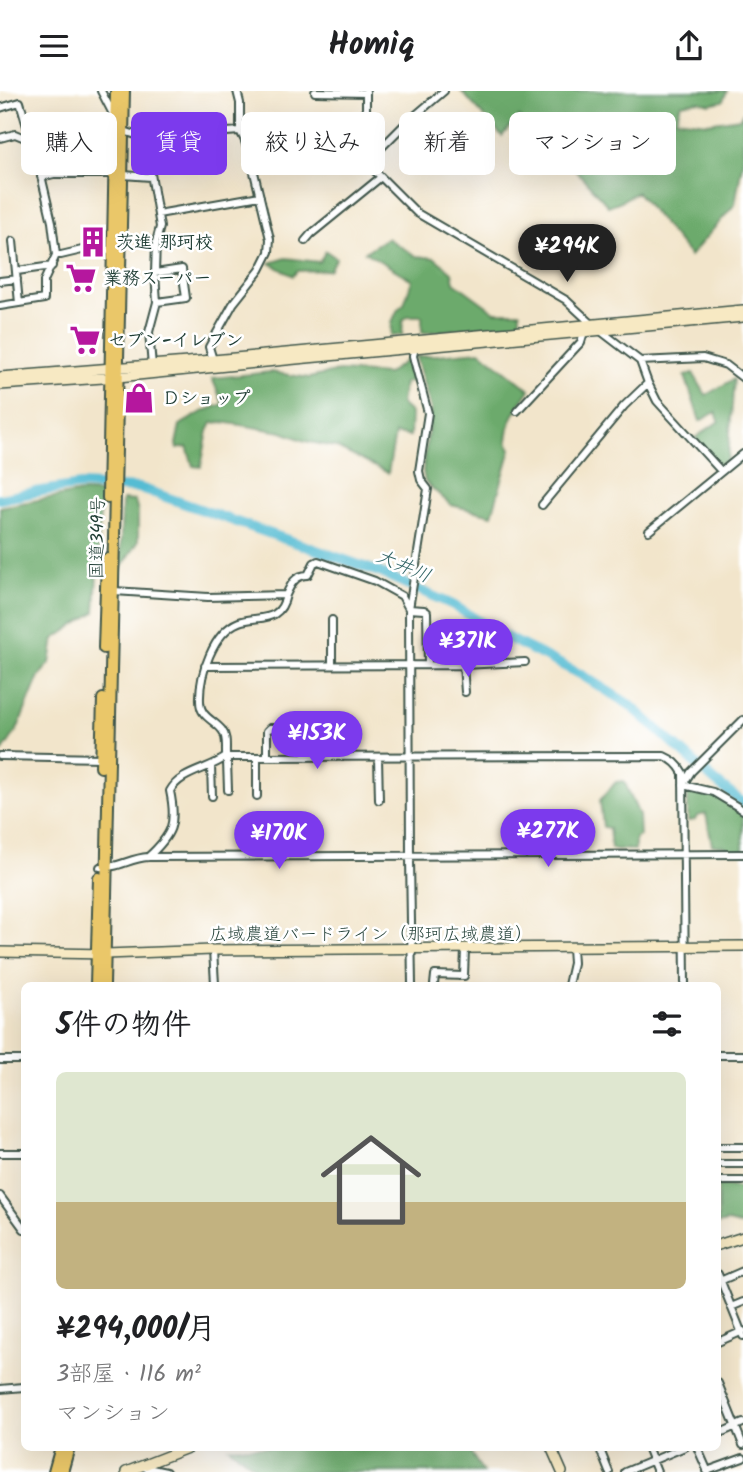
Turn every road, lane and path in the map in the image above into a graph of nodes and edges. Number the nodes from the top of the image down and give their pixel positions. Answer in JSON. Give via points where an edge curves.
{"nodes":[{"id":1,"x":101,"y":91,"type":"edge"},
{"id":2,"x":116,"y":91,"type":"edge"},
{"id":3,"x":124,"y":91,"type":"edge"},
{"id":4,"x":237,"y":91,"type":"edge"},
{"id":5,"x":444,"y":91,"type":"edge"},
{"id":6,"x":315,"y":92,"type":"edge"},
{"id":7,"x":366,"y":92,"type":"edge"},
{"id":8,"x":0,"y":108,"type":"edge"},
{"id":9,"x":23,"y":112,"type":"edge"},
{"id":10,"x":113,"y":112,"type":"edge"},
{"id":11,"x":116,"y":112,"type":"edge"},
{"id":12,"x":366,"y":112,"type":"edge"},
{"id":13,"x":117,"y":121,"type":"edge"},
{"id":14,"x":117,"y":131,"type":"edge"},
{"id":15,"x":120,"y":131,"type":"junction"},
{"id":16,"x":240,"y":131,"type":"junction"},
{"id":17,"x":227,"y":132,"type":"edge"},
{"id":18,"x":131,"y":134,"type":"edge"},
{"id":19,"x":21,"y":136,"type":"edge"},
{"id":20,"x":0,"y":138,"type":"edge"},
{"id":21,"x":385,"y":144,"type":"edge"},
{"id":22,"x":119,"y":175,"type":"junction"},
{"id":23,"x":41,"y":177,"type":"joint"},
{"id":24,"x":151,"y":177,"type":"joint"},
{"id":25,"x":381,"y":177,"type":"joint"},
{"id":26,"x":260,"y":196,"type":"junction"},
{"id":27,"x":158,"y":214,"type":"junction"},
{"id":28,"x":13,"y":241,"type":"dead end"},
{"id":29,"x":305,"y":241,"type":"dead end"},
{"id":30,"x":113,"y":250,"type":"junction"},
{"id":31,"x":56,"y":254,"type":"junction"},
{"id":32,"x":51,"y":266,"type":"junction"},
{"id":33,"x":155,"y":273,"type":"junction"},
{"id":34,"x":17,"y":275,"type":"junction"},
{"id":35,"x":0,"y":281,"type":"edge"},
{"id":36,"x":157,"y":302,"type":"junction"},
{"id":37,"x":19,"y":303,"type":"junction"},
{"id":38,"x":0,"y":306,"type":"edge"},
{"id":39,"x":743,"y":310,"type":"edge"},
{"id":40,"x":743,"y":317,"type":"edge"},
{"id":41,"x":597,"y":328,"type":"junction"},
{"id":42,"x":584,"y":332,"type":"junction"},
{"id":43,"x":416,"y":345,"type":"junction"},
{"id":44,"x":213,"y":360,"type":"junction"},
{"id":45,"x":640,"y":361,"type":"junction"},
{"id":46,"x":152,"y":366,"type":"junction"},
{"id":47,"x":114,"y":373,"type":"junction"},
{"id":48,"x":741,"y":375,"type":"edge"},
{"id":49,"x":0,"y":377,"type":"edge"},
{"id":50,"x":648,"y":383,"type":"junction"},
{"id":51,"x":3,"y":386,"type":"edge"},
{"id":52,"x":517,"y":411,"type":"dead end"},
{"id":53,"x":743,"y":454,"type":"edge"},
{"id":54,"x":721,"y":471,"type":"junction"},
{"id":55,"x":112,"y":495,"type":"junction"},
{"id":56,"x":542,"y":505,"type":"dead end"},
{"id":57,"x":649,"y":531,"type":"dead end"},
{"id":58,"x":114,"y":591,"type":"junction"},
{"id":59,"x":286,"y":595,"type":"junction"},
{"id":60,"x":409,"y":609,"type":"junction"},
{"id":61,"x":331,"y":620,"type":"dead end"},
{"id":62,"x":525,"y":662,"type":"dead end"},
{"id":63,"x":428,"y":664,"type":"junction"},
{"id":64,"x":332,"y":665,"type":"junction"},
{"id":65,"x":409,"y":665,"type":"junction"},
{"id":66,"x":463,"y":665,"type":"junction"},
{"id":67,"x":205,"y":666,"type":"junction"},
{"id":68,"x":465,"y":692,"type":"dead end"},
{"id":69,"x":743,"y":720,"type":"edge"},
{"id":70,"x":0,"y":756,"type":"edge"},
{"id":71,"x":257,"y":757,"type":"junction"},
{"id":72,"x":267,"y":757,"type":"junction"},
{"id":73,"x":327,"y":757,"type":"junction"},
{"id":74,"x":378,"y":757,"type":"junction"},
{"id":75,"x":409,"y":757,"type":"junction"},
{"id":76,"x":102,"y":758,"type":"junction"},
{"id":77,"x":226,"y":758,"type":"junction"},
{"id":78,"x":211,"y":766,"type":"junction"},
{"id":79,"x":683,"y":785,"type":"junction"},
{"id":80,"x":228,"y":790,"type":"dead end"},
{"id":81,"x":212,"y":796,"type":"dead end"},
{"id":82,"x":257,"y":796,"type":"dead end"},
{"id":83,"x":379,"y":800,"type":"dead end"},
{"id":84,"x":743,"y":810,"type":"edge"},
{"id":85,"x":684,"y":854,"type":"junction"},
{"id":86,"x":743,"y":854,"type":"edge"},
{"id":87,"x":148,"y":857,"type":"junction"},
{"id":88,"x":410,"y":857,"type":"junction"},
{"id":89,"x":103,"y":867,"type":"junction"},
{"id":90,"x":743,"y":946,"type":"edge"},
{"id":91,"x":685,"y":947,"type":"junction"},
{"id":92,"x":572,"y":948,"type":"junction"},
{"id":93,"x":411,"y":949,"type":"junction"},
{"id":94,"x":465,"y":949,"type":"junction"},
{"id":95,"x":214,"y":950,"type":"junction"},
{"id":96,"x":0,"y":952,"type":"edge"},
{"id":97,"x":101,"y":954,"type":"junction"},
{"id":98,"x":96,"y":982,"type":"edge"},
{"id":99,"x":104,"y":982,"type":"edge"},
{"id":100,"x":215,"y":982,"type":"edge"},
{"id":101,"x":412,"y":982,"type":"edge"},
{"id":102,"x":434,"y":982,"type":"edge"},
{"id":103,"x":569,"y":982,"type":"edge"},
{"id":104,"x":685,"y":982,"type":"edge"},
{"id":105,"x":721,"y":1055,"type":"edge"},
{"id":106,"x":743,"y":1055,"type":"edge"},
{"id":107,"x":0,"y":1060,"type":"edge"},
{"id":108,"x":21,"y":1060,"type":"edge"},
{"id":109,"x":721,"y":1147,"type":"edge"},
{"id":110,"x":743,"y":1147,"type":"edge"},
{"id":111,"x":0,"y":1153,"type":"edge"},
{"id":112,"x":21,"y":1153,"type":"edge"},
{"id":113,"x":721,"y":1164,"type":"edge"},
{"id":114,"x":743,"y":1164,"type":"edge"},
{"id":115,"x":721,"y":1181,"type":"edge"},
{"id":116,"x":743,"y":1181,"type":"edge"},
{"id":117,"x":0,"y":1196,"type":"edge"},
{"id":118,"x":21,"y":1225,"type":"edge"},
{"id":119,"x":743,"y":1237,"type":"edge"},
{"id":120,"x":721,"y":1244,"type":"edge"},
{"id":121,"x":743,"y":1271,"type":"edge"},
{"id":122,"x":721,"y":1277,"type":"edge"},
{"id":123,"x":721,"y":1283,"type":"edge"},
{"id":124,"x":743,"y":1302,"type":"edge"},
{"id":125,"x":731,"y":1307,"type":"junction"},
{"id":126,"x":743,"y":1333,"type":"edge"},
{"id":127,"x":721,"y":1341,"type":"edge"},
{"id":128,"x":21,"y":1387,"type":"edge"},
{"id":129,"x":0,"y":1389,"type":"edge"},
{"id":130,"x":721,"y":1391,"type":"edge"},
{"id":131,"x":743,"y":1423,"type":"edge"},
{"id":132,"x":735,"y":1426,"type":"junction"},
{"id":133,"x":721,"y":1433,"type":"edge"},
{"id":134,"x":743,"y":1445,"type":"edge"},
{"id":135,"x":60,"y":1451,"type":"edge"},
{"id":136,"x":68,"y":1451,"type":"edge"},
{"id":137,"x":180,"y":1451,"type":"edge"},
{"id":138,"x":553,"y":1451,"type":"edge"},
{"id":139,"x":601,"y":1451,"type":"edge"},
{"id":140,"x":648,"y":1451,"type":"edge"},
{"id":141,"x":676,"y":1451,"type":"edge"},
{"id":142,"x":699,"y":1451,"type":"edge"},
{"id":143,"x":743,"y":1458,"type":"edge"},
{"id":144,"x":652,"y":1461,"type":"junction"},
{"id":145,"x":140,"y":1467,"type":"junction"},
{"id":146,"x":54,"y":1472,"type":"edge"},
{"id":147,"x":62,"y":1472,"type":"edge"},
{"id":148,"x":125,"y":1472,"type":"edge"},
{"id":149,"x":166,"y":1472,"type":"edge"},
{"id":150,"x":562,"y":1472,"type":"edge"},
{"id":151,"x":609,"y":1472,"type":"edge"},
{"id":152,"x":625,"y":1472,"type":"edge"},
{"id":153,"x":657,"y":1472,"type":"edge"},
{"id":154,"x":707,"y":1472,"type":"edge"}],
"edges":[{"from":1,"to":10,"type":"street"},
{"from":2,"to":11,"type":"highway","name":"国道349号"},
{"from":3,"to":15,"type":"highway","name":"国道349号"},
{"from":4,"to":16,"type":"street"},
{"from":5,"to":21,"type":"street"},
{"from":6,"to":7,"type":"street"},
{"from":7,"to":12,"type":"street"},
{"from":8,"to":9,"type":"street","via":[[20,102]]},
{"from":13,"to":15,"type":"highway","name":"国道349号"},
{"from":14,"to":15,"type":"street"},
{"from":15,"to":18,"type":"street"},
{"from":15,"to":22,"type":"highway","name":"国道349号"},
{"from":16,"to":17,"type":"street"},
{"from":16,"to":26,"type":"street"},
{"from":19,"to":20,"type":"street"},
{"from":22,"to":23,"type":"street"},
{"from":22,"to":24,"type":"street"},
{"from":22,"to":30,"type":"highway","name":"国道349号"},
{"from":22,"to":47,"type":"highway","name":"国道349号"},
{"from":23,"to":31,"type":"street"},
{"from":24,"to":27,"type":"street"},
{"from":25,"to":29,"type":"street"},
{"from":25,"to":41,"type":"street","via":[[417,213],[548,288]]},
{"from":26,"to":27,"type":"street"},
{"from":26,"to":44,"type":"street","via":[[269,252],[209,347]]},
{"from":27,"to":33,"type":"street"},
{"from":28,"to":34,"type":"street"},
{"from":30,"to":31,"type":"street"},
{"from":30,"to":47,"type":"highway","name":"国道349号"},
{"from":31,"to":32,"type":"street"},
{"from":32,"to":34,"type":"street"},
{"from":32,"to":37,"type":"street","via":[[44,281],[44,299]]},
{"from":33,"to":36,"type":"street"},
{"from":33,"to":36,"type":"street","via":[[182,269],[186,298]]},
{"from":34,"to":35,"type":"street"},
{"from":34,"to":37,"type":"street"},
{"from":36,"to":46,"type":"street","via":[[149,333]]},
{"from":37,"to":38,"type":"street"},
{"from":39,"to":41,"type":"street"},
{"from":40,"to":41,"type":"street"},
{"from":41,"to":42,"type":"street"},
{"from":41,"to":43,"type":"street"},
{"from":41,"to":45,"type":"street"},
{"from":42,"to":43,"type":"street"},
{"from":42,"to":52,"type":"street","via":[[581,342]]},
{"from":43,"to":44,"type":"street"},
{"from":43,"to":47,"type":"street"},
{"from":43,"to":60,"type":"street","via":[[413,356],[428,413],[419,471],[428,489]]},
{"from":44,"to":46,"type":"street"},
{"from":45,"to":48,"type":"street","via":[[703,358]]},
{"from":45,"to":50,"type":"street"},
{"from":46,"to":47,"type":"street"},
{"from":47,"to":49,"type":"street"},
{"from":47,"to":51,"type":"street"},
{"from":47,"to":55,"type":"highway","name":"国道349号"},
{"from":50,"to":54,"type":"street","via":[[657,401]]},
{"from":50,"to":56,"type":"street"},
{"from":53,"to":54,"type":"street"},
{"from":54,"to":57,"type":"street"},
{"from":55,"to":58,"type":"highway","name":"国道349号"},
{"from":55,"to":76,"type":"highway","name":"国道349号"},
{"from":58,"to":59,"type":"street","via":[[208,597]]},
{"from":58,"to":89,"type":"highway","name":"国道349号"},
{"from":59,"to":60,"type":"street","via":[[295,579],[309,575],[318,561],[375,581],[402,596]]},
{"from":59,"to":67,"type":"street","via":[[273,616],[239,622],[226,631]]},
{"from":60,"to":63,"type":"street","via":[[427,612]]},
{"from":60,"to":65,"type":"street"},
{"from":61,"to":64,"type":"street"},
{"from":62,"to":66,"type":"street"},
{"from":63,"to":65,"type":"street"},
{"from":63,"to":66,"type":"street"},
{"from":64,"to":65,"type":"street"},
{"from":64,"to":67,"type":"street"},
{"from":65,"to":75,"type":"street"},
{"from":66,"to":68,"type":"street"},
{"from":67,"to":77,"type":"street","via":[[201,712],[224,732]]},
{"from":69,"to":79,"type":"street"},
{"from":70,"to":76,"type":"street"},
{"from":71,"to":72,"type":"street"},
{"from":71,"to":77,"type":"street"},
{"from":71,"to":82,"type":"street"},
{"from":72,"to":73,"type":"street"},
{"from":72,"to":73,"type":"street","via":[[270,728],[327,729]]},
{"from":73,"to":74,"type":"street"},
{"from":74,"to":75,"type":"street"},
{"from":74,"to":83,"type":"street"},
{"from":75,"to":79,"type":"street","via":[[664,757],[679,766]]},
{"from":75,"to":88,"type":"street"},
{"from":76,"to":89,"type":"highway","name":"国道349号"},
{"from":77,"to":78,"type":"street"},
{"from":77,"to":80,"type":"street"},
{"from":78,"to":81,"type":"street"},
{"from":78,"to":87,"type":"street","via":[[174,784],[170,791],[174,817],[168,836]]},
{"from":79,"to":84,"type":"street","via":[[713,792]]},
{"from":79,"to":85,"type":"street"},
{"from":85,"to":86,"type":"street"},
{"from":85,"to":88,"type":"street"},
{"from":85,"to":91,"type":"street"},
{"from":87,"to":88,"type":"street"},
{"from":87,"to":89,"type":"street"},
{"from":88,"to":93,"type":"street"},
{"from":89,"to":97,"type":"highway","name":"国道349号"},
{"from":90,"to":91,"type":"street","name":"広域農道バードライン（那珂広域農道）"},
{"from":91,"to":92,"type":"street","name":"広域農道バードライン（那珂広域農道）"},
{"from":91,"to":104,"type":"street"},
{"from":92,"to":94,"type":"street","name":"広域農道バードライン（那珂広域農道）"},
{"from":92,"to":103,"type":"street"},
{"from":93,"to":94,"type":"street","name":"広域農道バードライン（那珂広域農道）"},
{"from":93,"to":95,"type":"street","name":"広域農道バードライン（那珂広域農道）"},
{"from":93,"to":101,"type":"street"},
{"from":94,"to":102,"type":"street","via":[[464,976],[435,975]]},
{"from":95,"to":97,"type":"street","name":"広域農道バードライン（那珂広域農道）"},
{"from":95,"to":100,"type":"street"},
{"from":96,"to":97,"type":"street","name":"広域農道バードライン（那珂広域農道）"},
{"from":97,"to":98,"type":"highway","name":"国道349号"},
{"from":97,"to":99,"type":"highway","name":"国道349号"},
{"from":105,"to":106,"type":"street"},
{"from":107,"to":108,"type":"street"},
{"from":109,"to":110,"type":"street"},
{"from":111,"to":112,"type":"street"},
{"from":113,"to":114,"type":"street"},
{"from":115,"to":116,"type":"street"},
{"from":117,"to":118,"type":"street"},
{"from":119,"to":120,"type":"street"},
{"from":121,"to":122,"type":"street"},
{"from":123,"to":125,"type":"street"},
{"from":124,"to":125,"type":"street"},
{"from":125,"to":126,"type":"street"},
{"from":126,"to":127,"type":"street"},
{"from":128,"to":129,"type":"street"},
{"from":130,"to":132,"type":"street"},
{"from":131,"to":132,"type":"street"},
{"from":132,"to":133,"type":"street"},
{"from":132,"to":134,"type":"street"},
{"from":135,"to":146,"type":"highway"},
{"from":136,"to":147,"type":"highway"},
{"from":137,"to":145,"type":"street"},
{"from":138,"to":150,"type":"street"},
{"from":139,"to":151,"type":"street"},
{"from":140,"to":144,"type":"street"},
{"from":141,"to":144,"type":"street"},
{"from":142,"to":154,"type":"street"},
{"from":143,"to":154,"type":"street"},
{"from":144,"to":152,"type":"street"},
{"from":144,"to":153,"type":"street"},
{"from":145,"to":148,"type":"street"},
{"from":145,"to":149,"type":"street"}]}
